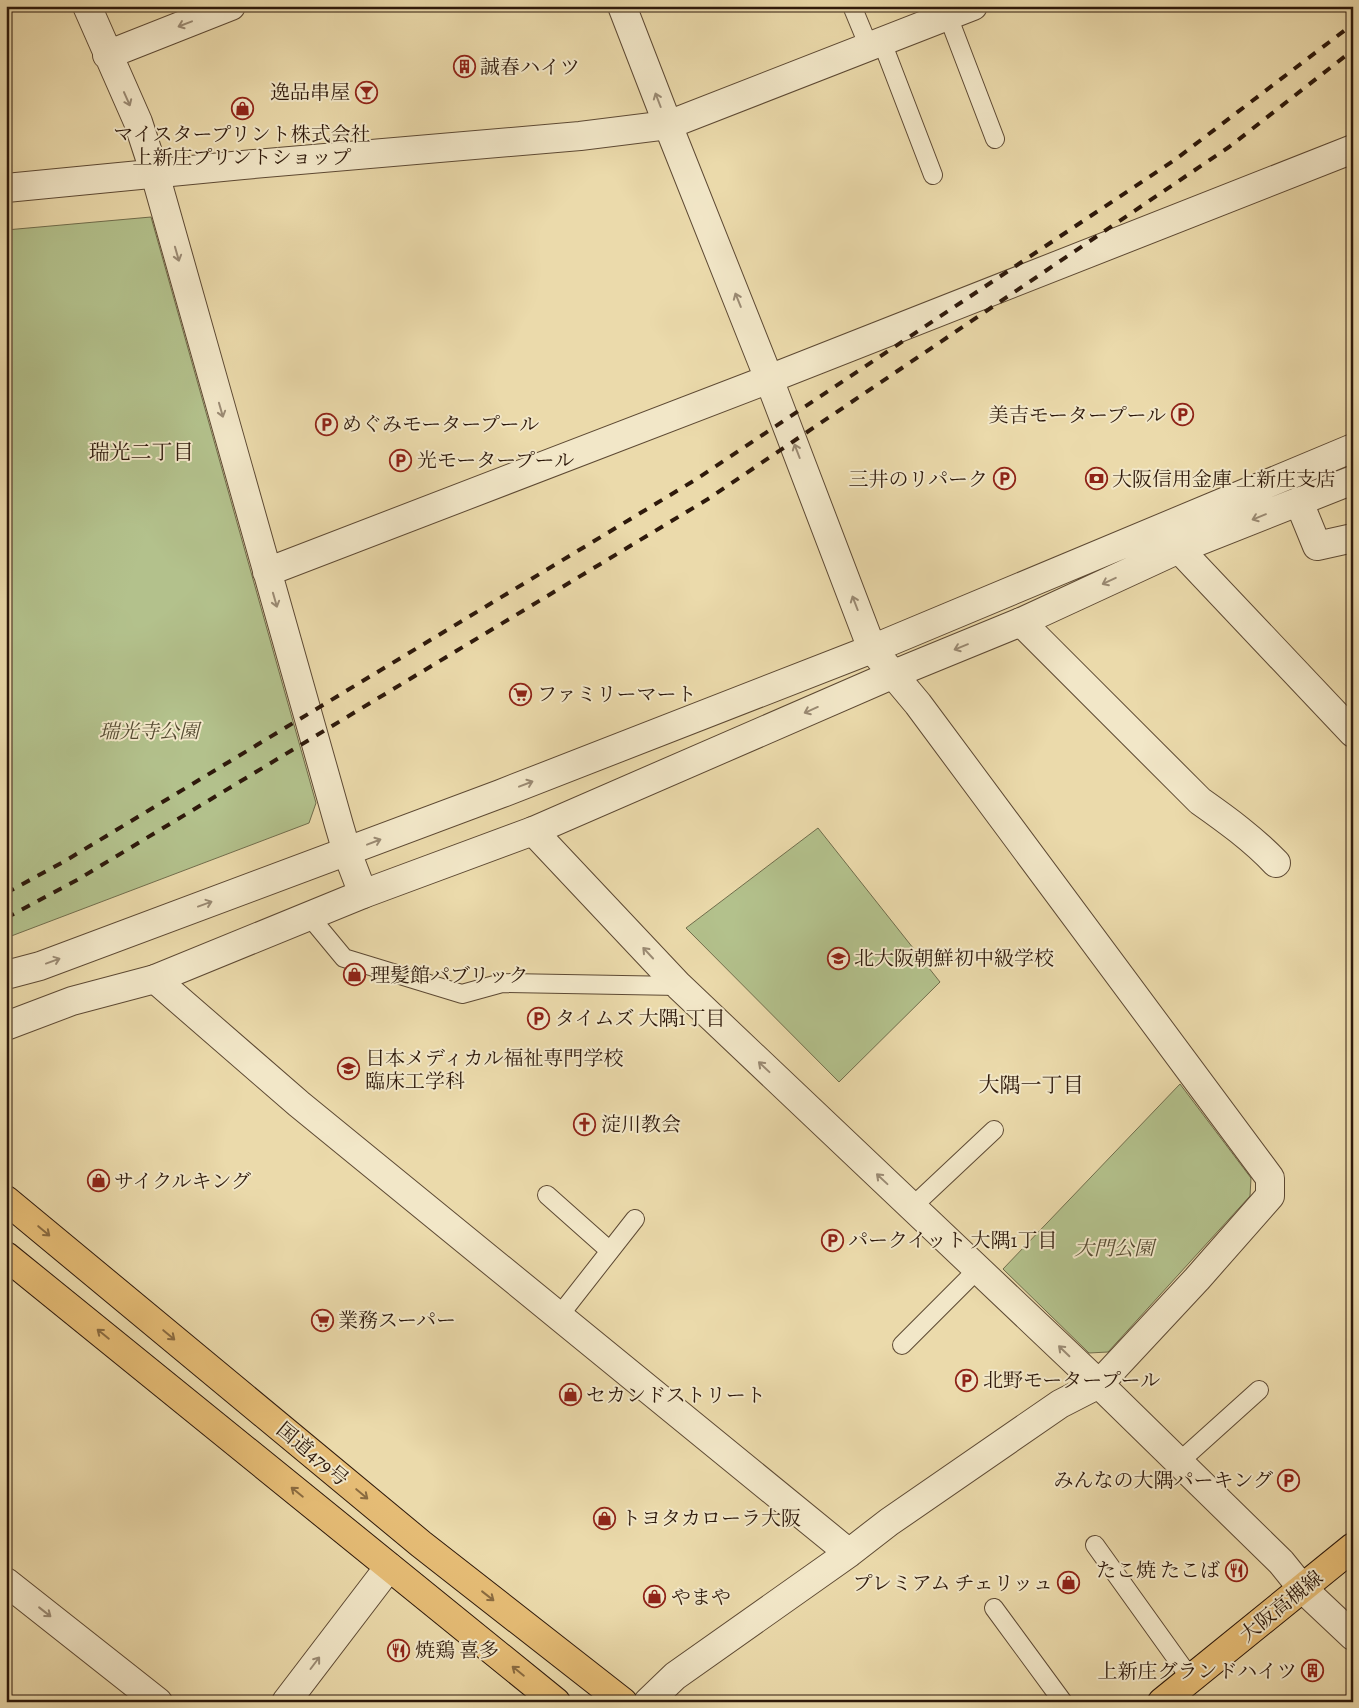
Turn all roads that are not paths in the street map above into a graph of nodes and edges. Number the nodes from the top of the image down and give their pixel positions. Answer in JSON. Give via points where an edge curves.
{"nodes":[{"id":1,"x":87,"y":6,"type":"edge"},
{"id":2,"x":231,"y":6,"type":"edge"},
{"id":3,"x":622,"y":6,"type":"edge"},
{"id":4,"x":852,"y":6,"type":"edge"},
{"id":5,"x":960,"y":10,"type":"edge"},
{"id":6,"x":875,"y":44,"type":"junction"},
{"id":7,"x":107,"y":55,"type":"junction"},
{"id":8,"x":668,"y":125,"type":"junction"},
{"id":9,"x":995,"y":139,"type":"dead end"},
{"id":10,"x":1353,"y":149,"type":"edge"},
{"id":11,"x":155,"y":174,"type":"junction"},
{"id":12,"x":933,"y":175,"type":"dead end"},
{"id":13,"x":6,"y":188,"type":"edge"},
{"id":14,"x":770,"y":379,"type":"junction"},
{"id":15,"x":1353,"y":448,"type":"edge"},
{"id":16,"x":1353,"y":480,"type":"edge"},
{"id":17,"x":1299,"y":502,"type":"junction"},
{"id":18,"x":1353,"y":538,"type":"edge"},
{"id":19,"x":1179,"y":549,"type":"junction"},
{"id":20,"x":267,"y":572,"type":"junction"},
{"id":21,"x":1022,"y":622,"type":"junction"},
{"id":22,"x":872,"y":648,"type":"junction"},
{"id":23,"x":894,"y":674,"type":"junction"},
{"id":24,"x":1353,"y":733,"type":"edge"},
{"id":25,"x":533,"y":831,"type":"junction"},
{"id":26,"x":347,"y":852,"type":"junction"},
{"id":27,"x":1276,"y":863,"type":"dead end"},
{"id":28,"x":363,"y":894,"type":"junction"},
{"id":29,"x":310,"y":917,"type":"junction"},
{"id":30,"x":6,"y":975,"type":"edge"},
{"id":31,"x":155,"y":980,"type":"junction"},
{"id":32,"x":679,"y":986,"type":"junction"},
{"id":33,"x":6,"y":1026,"type":"edge"},
{"id":34,"x":994,"y":1130,"type":"dead end"},
{"id":35,"x":547,"y":1195,"type":"dead end"},
{"id":36,"x":6,"y":1200,"type":"edge"},
{"id":37,"x":912,"y":1207,"type":"junction"},
{"id":38,"x":635,"y":1219,"type":"dead end"},
{"id":39,"x":610,"y":1251,"type":"junction"},
{"id":40,"x":6,"y":1256,"type":"edge"},
{"id":41,"x":978,"y":1270,"type":"junction"},
{"id":42,"x":559,"y":1316,"type":"junction"},
{"id":43,"x":902,"y":1345,"type":"dead end"},
{"id":44,"x":1099,"y":1384,"type":"junction"},
{"id":45,"x":1260,"y":1390,"type":"dead end"},
{"id":46,"x":1179,"y":1462,"type":"junction"},
{"id":47,"x":1095,"y":1545,"type":"dead end"},
{"id":48,"x":1353,"y":1547,"type":"edge"},
{"id":49,"x":849,"y":1553,"type":"junction"},
{"id":50,"x":390,"y":1567,"type":"junction"},
{"id":51,"x":6,"y":1582,"type":"edge"},
{"id":52,"x":1302,"y":1588,"type":"junction"},
{"id":53,"x":994,"y":1608,"type":"dead end"},
{"id":54,"x":1353,"y":1636,"type":"edge"},
{"id":55,"x":1190,"y":1678,"type":"junction"},
{"id":56,"x":158,"y":1702,"type":"edge"},
{"id":57,"x":286,"y":1702,"type":"edge"},
{"id":58,"x":556,"y":1702,"type":"edge"},
{"id":59,"x":623,"y":1702,"type":"edge"},
{"id":60,"x":648,"y":1702,"type":"edge"},
{"id":61,"x":1063,"y":1702,"type":"edge"},
{"id":62,"x":1162,"y":1702,"type":"edge"}],
"edges":[{"from":1,"to":7,"type":"street"},
{"from":2,"to":7,"type":"street","one_way":true},
{"from":8,"to":3,"type":"street","one_way":true},
{"from":4,"to":6,"type":"lane"},
{"from":5,"to":6,"type":"street"},
{"from":5,"to":9,"type":"lane"},
{"from":6,"to":8,"type":"street"},
{"from":6,"to":12,"type":"lane"},
{"from":7,"to":11,"type":"street","one_way":true,"via":[[138,122]]},
{"from":8,"to":11,"type":"street","via":[[580,136]]},
{"from":14,"to":8,"type":"street","one_way":true},
{"from":10,"to":14,"type":"street"},
{"from":11,"to":13,"type":"street"},
{"from":11,"to":20,"type":"street","one_way":true},
{"from":14,"to":20,"type":"street"},
{"from":22,"to":14,"type":"street","one_way":true},
{"from":15,"to":22,"type":"street"},
{"from":16,"to":17,"type":"street"},
{"from":17,"to":18,"type":"street","via":[[1317,546]]},
{"from":17,"to":19,"type":"street","one_way":true},
{"from":19,"to":21,"type":"street","one_way":true},
{"from":19,"to":24,"type":"street"},
{"from":20,"to":26,"type":"street","one_way":true},
{"from":21,"to":23,"type":"street","one_way":true},
{"from":21,"to":27,"type":"street","via":[[1200,802],[1257,843]]},
{"from":22,"to":23,"type":"street"},
{"from":26,"to":22,"type":"street","one_way":true},
{"from":23,"to":25,"type":"street","one_way":true},
{"from":23,"to":44,"type":"street","via":[[1270,1178],[1270,1196]]},
{"from":25,"to":28,"type":"street"},
{"from":32,"to":25,"type":"street","one_way":true},
{"from":26,"to":28,"type":"street"},
{"from":30,"to":26,"type":"street","one_way":true,"via":[[40,966]]},
{"from":28,"to":29,"type":"street"},
{"from":29,"to":31,"type":"street"},
{"from":29,"to":32,"type":"lane","via":[[344,958],[462,994],[502,983]]},
{"from":31,"to":33,"type":"street","via":[[72,1001]]},
{"from":31,"to":42,"type":"street","via":[[299,1104]]},
{"from":37,"to":32,"type":"street","one_way":true},
{"from":34,"to":37,"type":"lane"},
{"from":35,"to":39,"type":"lane"},
{"from":36,"to":59,"type":"main road","name":"国道479号","one_way":true,"via":[[422,1544]]},
{"from":37,"to":41,"type":"street"},
{"from":38,"to":39,"type":"lane"},
{"from":39,"to":42,"type":"lane"},
{"from":50,"to":40,"type":"main road","name":"国道479号","one_way":true},
{"from":41,"to":43,"type":"lane"},
{"from":44,"to":41,"type":"street","one_way":true},
{"from":42,"to":49,"type":"street"},
{"from":44,"to":46,"type":"street"},
{"from":44,"to":49,"type":"street","via":[[1060,1404]]},
{"from":45,"to":46,"type":"lane"},
{"from":46,"to":52,"type":"street","via":[[1281,1562]]},
{"from":47,"to":55,"type":"lane"},
{"from":48,"to":52,"type":"main road","name":"大阪高槻線"},
{"from":49,"to":60,"type":"street","via":[[675,1676]]},
{"from":57,"to":50,"type":"street","one_way":true},
{"from":58,"to":50,"type":"main road","name":"国道479号","one_way":true},
{"from":51,"to":56,"type":"street","one_way":true},
{"from":52,"to":54,"type":"street"},
{"from":52,"to":55,"type":"main road","name":"大阪高槻線"},
{"from":53,"to":61,"type":"lane"},
{"from":55,"to":62,"type":"main road","name":"大阪高槻線"}]}
